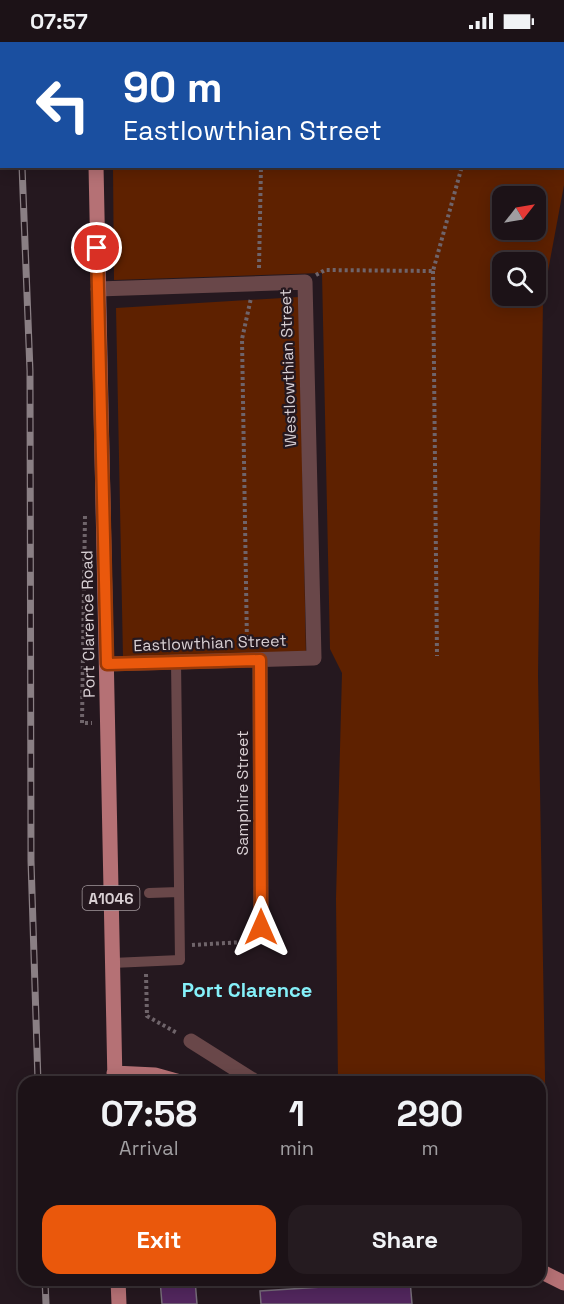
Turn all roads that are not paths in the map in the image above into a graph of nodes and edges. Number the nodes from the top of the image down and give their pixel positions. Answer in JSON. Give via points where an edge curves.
{"nodes":[{"id":1,"x":96,"y":168,"type":"edge"},
{"id":2,"x":98,"y":289,"type":"junction"},
{"id":3,"x":314,"y":658,"type":"joint"},
{"id":4,"x":253,"y":660,"type":"junction"},
{"id":5,"x":176,"y":662,"type":"junction"},
{"id":6,"x":107,"y":664,"type":"junction"},
{"id":7,"x":179,"y":892,"type":"junction"},
{"id":8,"x":149,"y":893,"type":"dead end"},
{"id":9,"x":261,"y":927,"type":"road end"},
{"id":10,"x":112,"y":963,"type":"junction"},
{"id":11,"x":191,"y":1041,"type":"road end"},
{"id":12,"x":114,"y":1076,"type":"edge"},
{"id":13,"x":246,"y":1076,"type":"edge"},
{"id":14,"x":546,"y":1274,"type":"edge"},
{"id":15,"x":564,"y":1283,"type":"edge"},
{"id":16,"x":118,"y":1286,"type":"edge"},
{"id":17,"x":119,"y":1304,"type":"edge"}],
"edges":[{"from":1,"to":2,"type":"main road","name":"Port Clarence Road","number":"A1046"},
{"from":2,"to":3,"type":"street","name":"Westlowthian Street","via":[[305,282]]},
{"from":2,"to":6,"type":"main road","name":"Port Clarence Road","number":"A1046"},
{"from":3,"to":4,"type":"street","name":"Eastlowthian Street"},
{"from":4,"to":5,"type":"street","name":"Eastlowthian Street"},
{"from":4,"to":9,"type":"street","name":"Samphire Street"},
{"from":5,"to":6,"type":"street","name":"Eastlowthian Street"},
{"from":5,"to":7,"type":"lane"},
{"from":6,"to":10,"type":"main road","name":"Port Clarence Road","number":"A1046"},
{"from":7,"to":8,"type":"lane"},
{"from":7,"to":10,"type":"lane","via":[[180,960]]},
{"from":10,"to":12,"type":"main road","name":"Port Clarence Road","number":"A1046"},
{"from":11,"to":13,"type":"street"},
{"from":14,"to":15,"type":"main road"},
{"from":16,"to":17,"type":"main road"}]}
